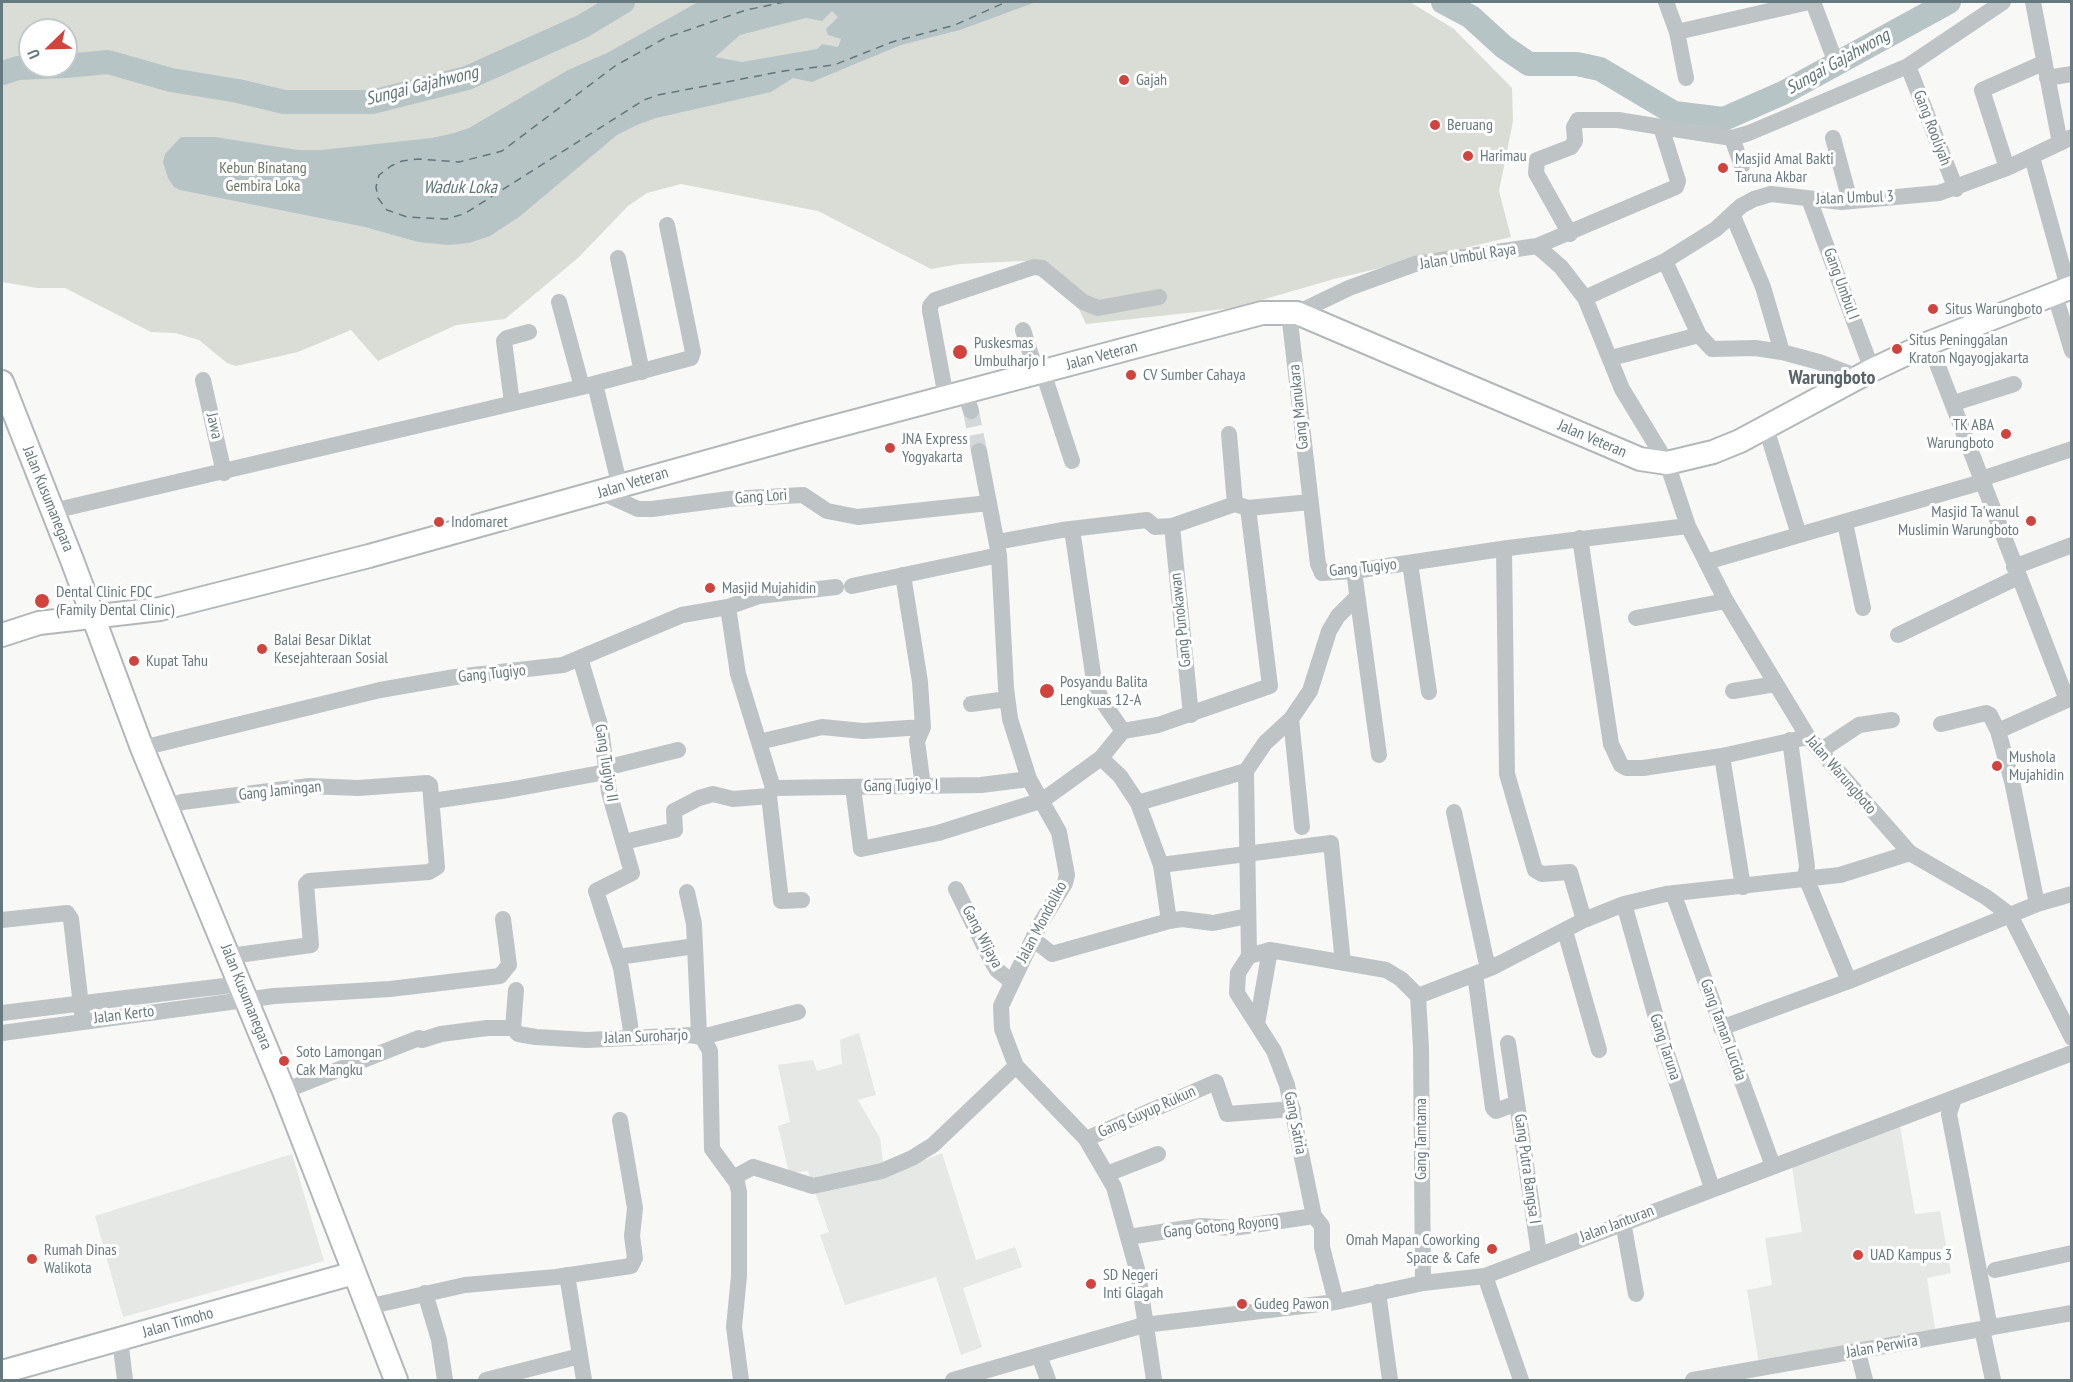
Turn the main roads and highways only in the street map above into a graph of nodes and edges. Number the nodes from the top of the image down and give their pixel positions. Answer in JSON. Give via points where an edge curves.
{"nodes":[{"id":1,"x":2064,"y":289,"type":"edge"},
{"id":2,"x":2,"y":382,"type":"edge"},
{"id":3,"x":2,"y":402,"type":"edge"},
{"id":4,"x":92,"y":616,"type":"junction"},
{"id":5,"x":2,"y":635,"type":"edge"},
{"id":6,"x":354,"y":1273,"type":"junction"},
{"id":7,"x":2,"y":1372,"type":"edge"},
{"id":8,"x":396,"y":1380,"type":"edge"}],
"edges":[{"from":1,"to":4,"type":"main road","name":"Jalan Veteran","via":[[1929,343],[1713,452],[1667,463],[1640,459],[1293,313],[1262,313],[1040,373],[961,400],[160,609]]},
{"from":2,"to":4,"type":"main road","name":"Jalan Kusumanegara"},
{"from":3,"to":4,"type":"main road","name":"Jalan Kusumanegara","via":[[66,562]]},
{"from":4,"to":5,"type":"main road","name":"Jalan Veteran","via":[[39,623]]},
{"from":4,"to":6,"type":"main road","name":"Jalan Kusumanegara"},
{"from":6,"to":7,"type":"main road","name":"Jalan Timoho"},
{"from":6,"to":8,"type":"main road","name":"Jalan Kusumanegara"}]}
